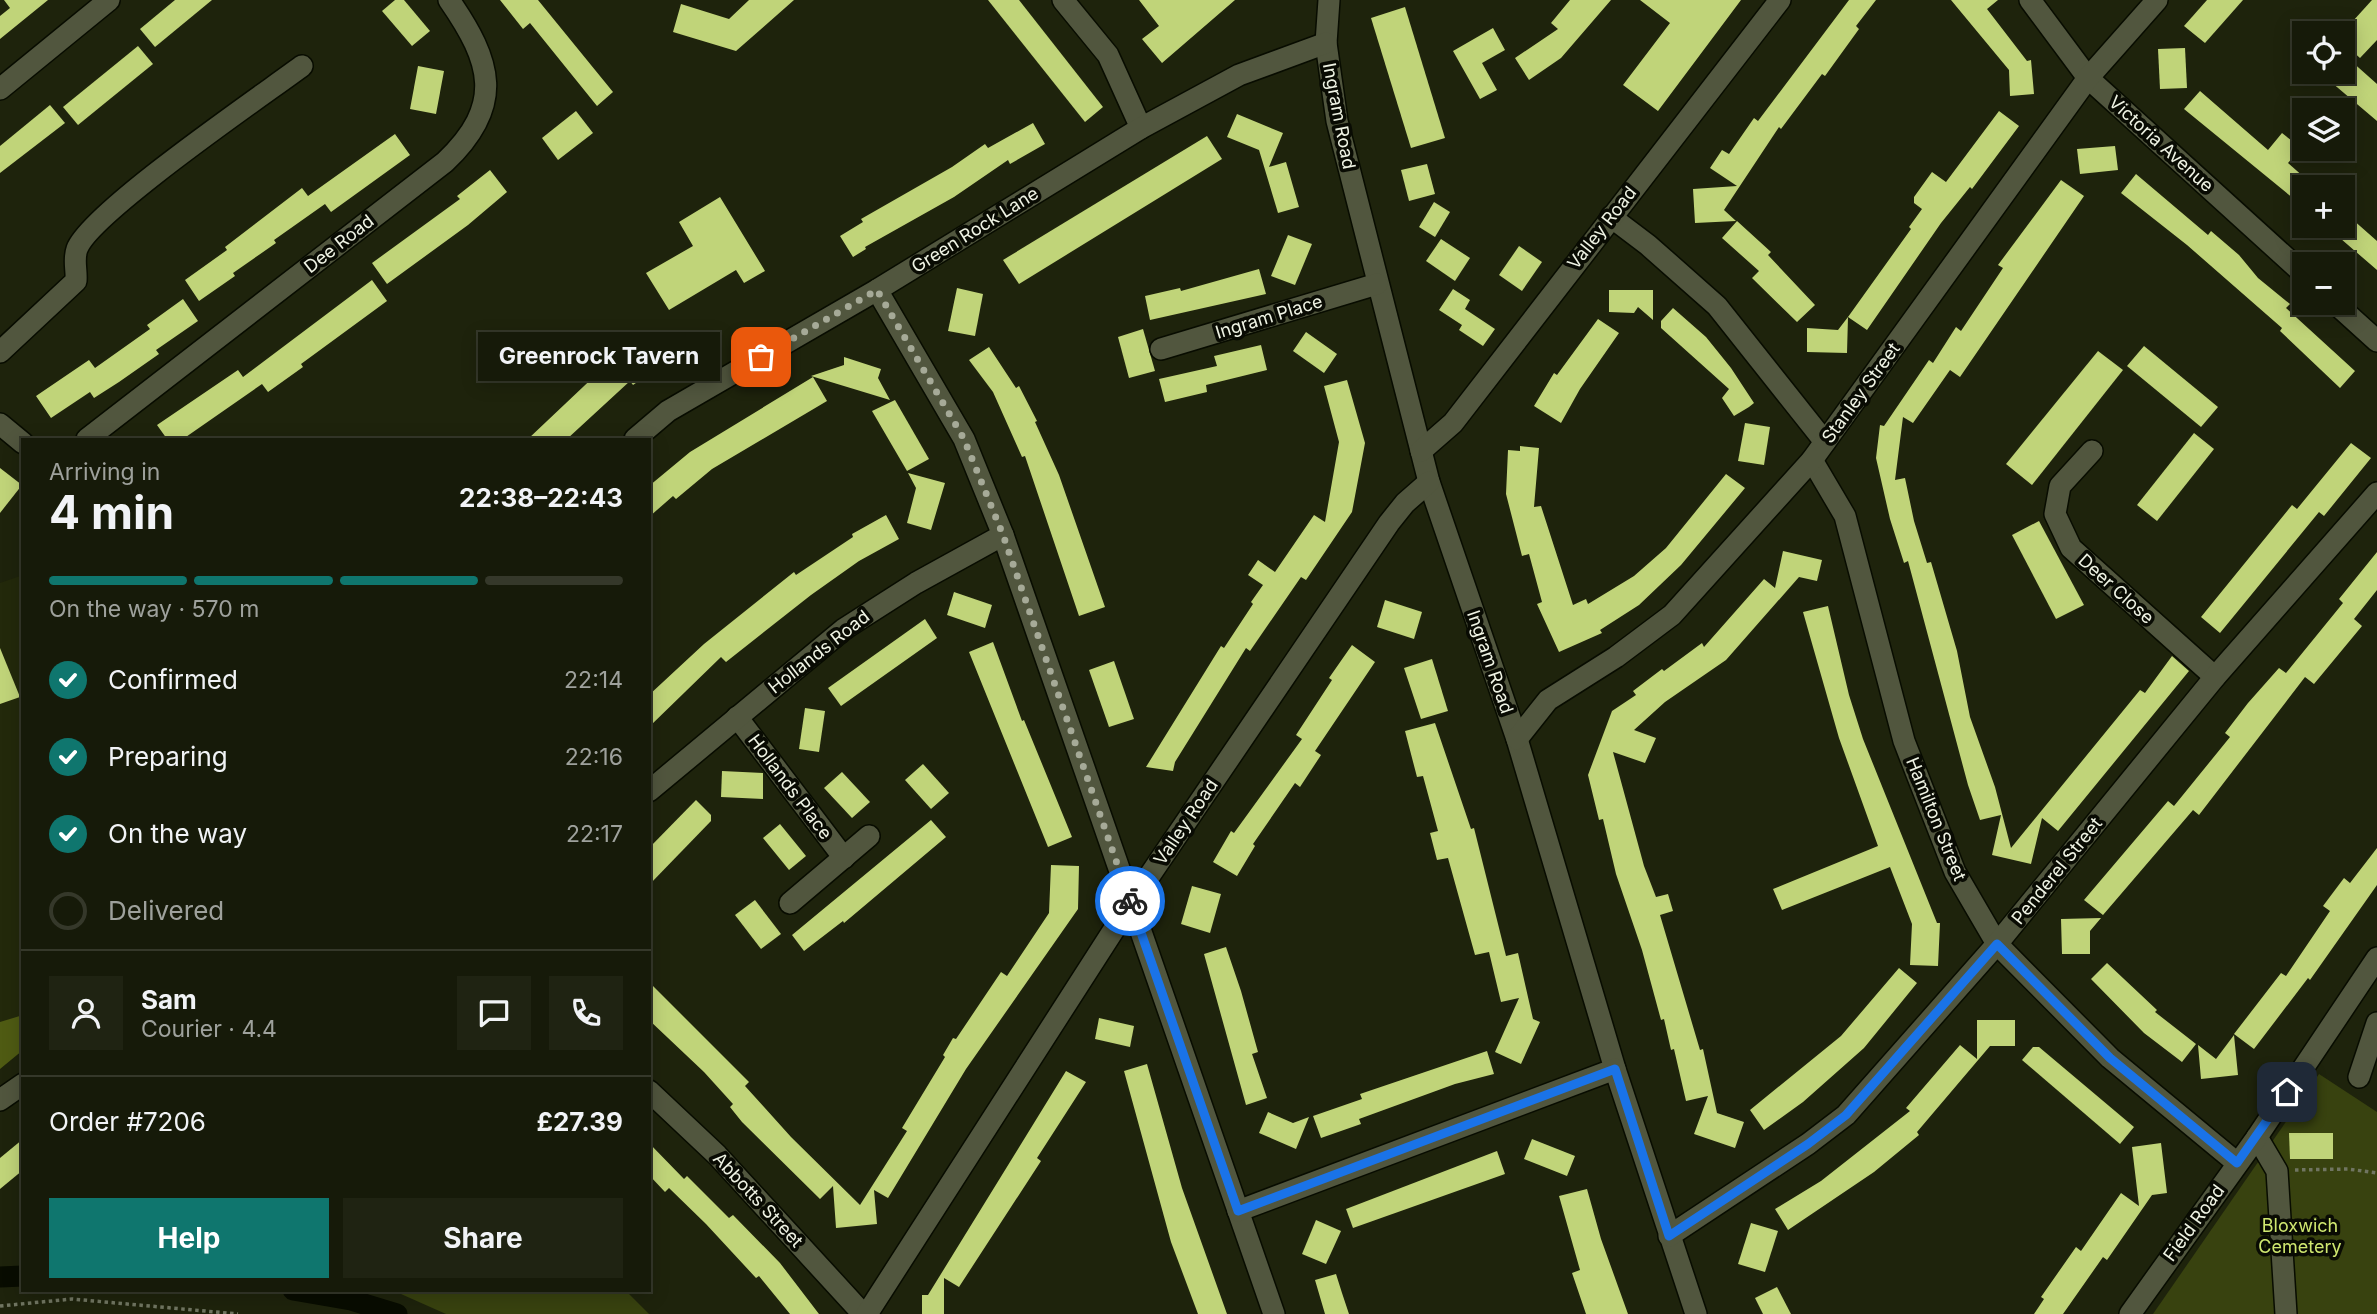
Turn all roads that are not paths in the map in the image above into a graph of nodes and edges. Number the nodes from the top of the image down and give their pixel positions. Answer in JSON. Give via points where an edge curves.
{"nodes":[{"id":1,"x":108,"y":0,"type":"edge"},
{"id":2,"x":449,"y":0,"type":"edge"},
{"id":3,"x":1063,"y":0,"type":"edge"},
{"id":4,"x":1329,"y":0,"type":"edge"},
{"id":5,"x":1780,"y":0,"type":"edge"},
{"id":6,"x":2030,"y":0,"type":"edge"},
{"id":7,"x":2157,"y":0,"type":"edge"},
{"id":8,"x":1326,"y":43,"type":"junction"},
{"id":9,"x":302,"y":66,"type":"dead end"},
{"id":10,"x":2088,"y":78,"type":"junction"},
{"id":11,"x":0,"y":89,"type":"edge"},
{"id":12,"x":1142,"y":128,"type":"junction"},
{"id":13,"x":1611,"y":217,"type":"junction"},
{"id":14,"x":2292,"y":263,"type":"edge"},
{"id":15,"x":1377,"y":284,"type":"junction"},
{"id":16,"x":877,"y":290,"type":"junction"},
{"id":17,"x":2348,"y":315,"type":"edge"},
{"id":18,"x":2377,"y":341,"type":"edge"},
{"id":19,"x":1161,"y":349,"type":"dead end"},
{"id":20,"x":0,"y":352,"type":"edge"},
{"id":21,"x":1,"y":427,"type":"edge"},
{"id":22,"x":88,"y":438,"type":"edge"},
{"id":23,"x":636,"y":438,"type":"edge"},
{"id":24,"x":21,"y":442,"type":"edge"},
{"id":25,"x":1825,"y":442,"type":"junction"},
{"id":26,"x":1421,"y":451,"type":"junction"},
{"id":27,"x":2092,"y":451,"type":"dead end"},
{"id":28,"x":1812,"y":460,"type":"junction"},
{"id":29,"x":1429,"y":482,"type":"junction"},
{"id":30,"x":2377,"y":493,"type":"edge"},
{"id":31,"x":1003,"y":535,"type":"junction"},
{"id":32,"x":2215,"y":677,"type":"junction"},
{"id":33,"x":737,"y":717,"type":"junction"},
{"id":34,"x":1517,"y":739,"type":"junction"},
{"id":35,"x":651,"y":789,"type":"edge"},
{"id":36,"x":869,"y":836,"type":"dead end"},
{"id":37,"x":844,"y":858,"type":"junction"},
{"id":38,"x":790,"y":903,"type":"dead end"},
{"id":39,"x":1131,"y":903,"type":"junction"},
{"id":40,"x":1997,"y":944,"type":"junction"},
{"id":41,"x":2377,"y":958,"type":"edge"},
{"id":42,"x":2369,"y":986,"type":"edge"},
{"id":43,"x":2377,"y":1023,"type":"edge"},
{"id":44,"x":1615,"y":1069,"type":"junction"},
{"id":45,"x":2359,"y":1077,"type":"dead end"},
{"id":46,"x":21,"y":1085,"type":"edge"},
{"id":47,"x":651,"y":1093,"type":"edge"},
{"id":48,"x":0,"y":1100,"type":"edge"},
{"id":49,"x":2257,"y":1137,"type":"junction"},
{"id":50,"x":2237,"y":1163,"type":"junction"},
{"id":51,"x":1238,"y":1211,"type":"junction"},
{"id":52,"x":1669,"y":1236,"type":"junction"},
{"id":53,"x":865,"y":1314,"type":"edge"},
{"id":54,"x":1274,"y":1314,"type":"edge"},
{"id":55,"x":1696,"y":1314,"type":"edge"},
{"id":56,"x":2130,"y":1314,"type":"edge"},
{"id":57,"x":2286,"y":1314,"type":"edge"}],
"edges":[{"from":1,"to":11,"type":"street"},
{"from":2,"to":22,"type":"street","name":"Dee Road","via":[[473,35],[486,83],[477,123],[463,145]]},
{"from":3,"to":12,"type":"street","via":[[1108,55]]},
{"from":4,"to":8,"type":"street","name":"Ingram Road"},
{"from":5,"to":13,"type":"street","name":"Valley Road"},
{"from":6,"to":10,"type":"street","name":"Victoria Avenue"},
{"from":7,"to":10,"type":"street","name":"Stanley Street"},
{"from":8,"to":12,"type":"street","name":"Green Rock Lane","via":[[1239,75]]},
{"from":8,"to":15,"type":"street","name":"Ingram Road","via":[[1337,121]]},
{"from":9,"to":20,"type":"street","via":[[106,216],[77,248],[76,281]]},
{"from":10,"to":14,"type":"street","name":"Victoria Avenue"},
{"from":10,"to":25,"type":"street","name":"Stanley Street"},
{"from":12,"to":16,"type":"street","name":"Green Rock Lane"},
{"from":13,"to":25,"type":"street","via":[[1717,306]]},
{"from":13,"to":26,"type":"street","name":"Valley Road","via":[[1453,423]]},
{"from":15,"to":19,"type":"street","name":"Ingram Place"},
{"from":15,"to":26,"type":"street","name":"Ingram Road"},
{"from":16,"to":23,"type":"street","name":"Green Rock Lane","via":[[668,411]]},
{"from":16,"to":31,"type":"street","via":[[964,439]]},
{"from":17,"to":18,"type":"street"},
{"from":21,"to":24,"type":"street"},
{"from":25,"to":28,"type":"street","name":"Stanley Street"},
{"from":26,"to":29,"type":"street","name":"Ingram Road"},
{"from":27,"to":32,"type":"street","name":"Deer Close","via":[[2060,486],[2055,514],[2071,548]]},
{"from":28,"to":34,"type":"street","name":"Stanley Street","via":[[1672,615],[1548,700]]},
{"from":28,"to":40,"type":"street","name":"Hamilton Street","via":[[1845,516],[1914,765],[1955,872]]},
{"from":29,"to":34,"type":"street","name":"Ingram Road"},
{"from":29,"to":39,"type":"street","name":"Valley Road","via":[[1389,523]]},
{"from":30,"to":32,"type":"street","name":"Penderel Street"},
{"from":31,"to":33,"type":"street","name":"Hollands Road","via":[[844,629]]},
{"from":31,"to":39,"type":"street"},
{"from":32,"to":40,"type":"street","name":"Penderel Street"},
{"from":33,"to":35,"type":"street","name":"Hollands Road"},
{"from":33,"to":37,"type":"street","name":"Hollands Place"},
{"from":34,"to":44,"type":"street","name":"Ingram Road"},
{"from":36,"to":37,"type":"street","name":"Hollands Place"},
{"from":37,"to":38,"type":"street","name":"Hollands Place"},
{"from":39,"to":51,"type":"street"},
{"from":39,"to":53,"type":"street","name":"Valley Road"},
{"from":40,"to":50,"type":"street","name":"Hamilton Street","via":[[2110,1058]]},
{"from":40,"to":52,"type":"street","name":"Penderel Street","via":[[1846,1115]]},
{"from":41,"to":42,"type":"street","name":"Field Road"},
{"from":42,"to":49,"type":"street","name":"Field Road"},
{"from":43,"to":45,"type":"street"},
{"from":44,"to":51,"type":"street"},
{"from":44,"to":52,"type":"street","name":"Ingram Road"},
{"from":46,"to":48,"type":"street"},
{"from":47,"to":53,"type":"street","name":"Abbotts Street","via":[[717,1155]]},
{"from":49,"to":50,"type":"street","name":"Field Road"},
{"from":49,"to":57,"type":"street","via":[[2277,1171]]},
{"from":50,"to":56,"type":"street","name":"Field Road"},
{"from":51,"to":54,"type":"street"},
{"from":52,"to":55,"type":"street","name":"Ingram Road"}]}
